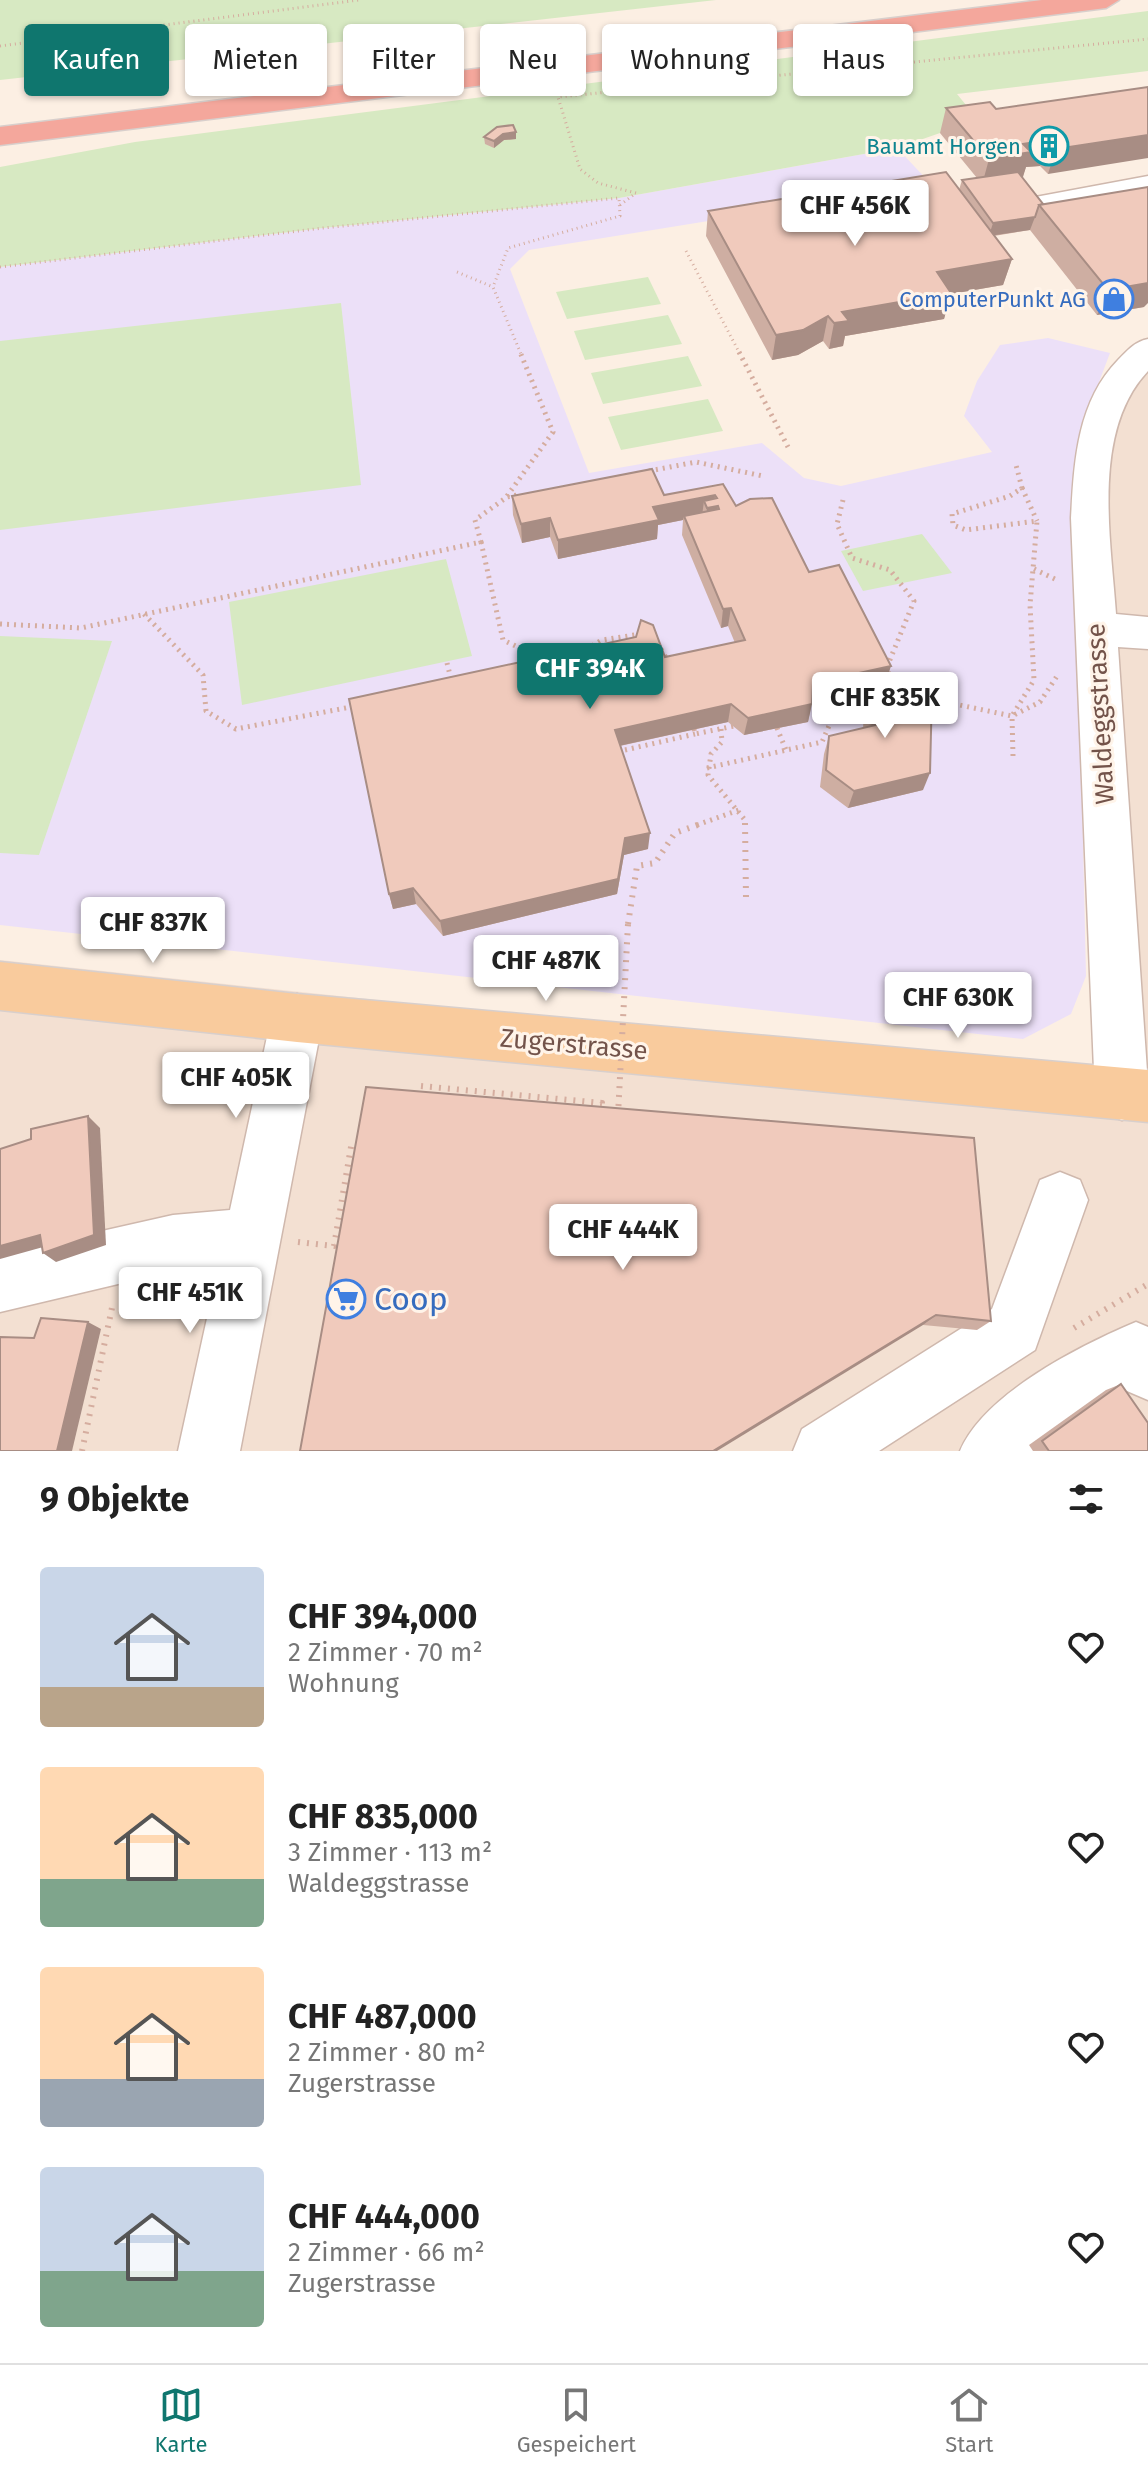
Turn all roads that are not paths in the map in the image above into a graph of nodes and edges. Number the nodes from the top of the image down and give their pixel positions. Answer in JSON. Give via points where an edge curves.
{"nodes":[{"id":1,"x":1106,"y":0,"type":"edge"},
{"id":2,"x":464,"y":80,"type":"edge"},
{"id":3,"x":343,"y":94,"type":"edge"},
{"id":4,"x":353,"y":96,"type":"edge"},
{"id":5,"x":0,"y":136,"type":"edge"},
{"id":6,"x":0,"y":155,"type":"edge"},
{"id":7,"x":1148,"y":185,"type":"edge"},
{"id":8,"x":1030,"y":207,"type":"edge"},
{"id":9,"x":1148,"y":350,"type":"edge"},
{"id":10,"x":1096,"y":629,"type":"junction"},
{"id":11,"x":1148,"y":633,"type":"edge"},
{"id":12,"x":0,"y":986,"type":"edge"},
{"id":13,"x":297,"y":1018,"type":"junction"},
{"id":14,"x":1135,"y":1095,"type":"edge"},
{"id":15,"x":1060,"y":1200,"type":"dead end"},
{"id":16,"x":274,"y":1240,"type":"junction"},
{"id":17,"x":0,"y":1283,"type":"edge"},
{"id":18,"x":1148,"y":1370,"type":"edge"},
{"id":19,"x":209,"y":1451,"type":"edge"},
{"id":20,"x":824,"y":1451,"type":"edge"},
{"id":21,"x":991,"y":1451,"type":"edge"}],
"edges":[{"from":1,"to":2,"type":"highway"},
{"from":3,"to":5,"type":"highway"},
{"from":4,"to":6,"type":"highway"},
{"from":7,"to":8,"type":"street"},
{"from":9,"to":10,"type":"street","name":"Waldeggstrasse","via":[[1114,385],[1094,448],[1090,518]]},
{"from":10,"to":11,"type":"street"},
{"from":10,"to":14,"type":"street","name":"Waldeggstrasse"},
{"from":12,"to":13,"type":"main road","name":"Zugerstrasse"},
{"from":13,"to":14,"type":"main road","name":"Zugerstrasse"},
{"from":13,"to":16,"type":"street"},
{"from":15,"to":20,"type":"street","via":[[1014,1329]]},
{"from":16,"to":17,"type":"street","via":[[173,1243]]},
{"from":16,"to":19,"type":"street"},
{"from":18,"to":21,"type":"street","via":[[1136,1352],[1025,1416]]}]}
